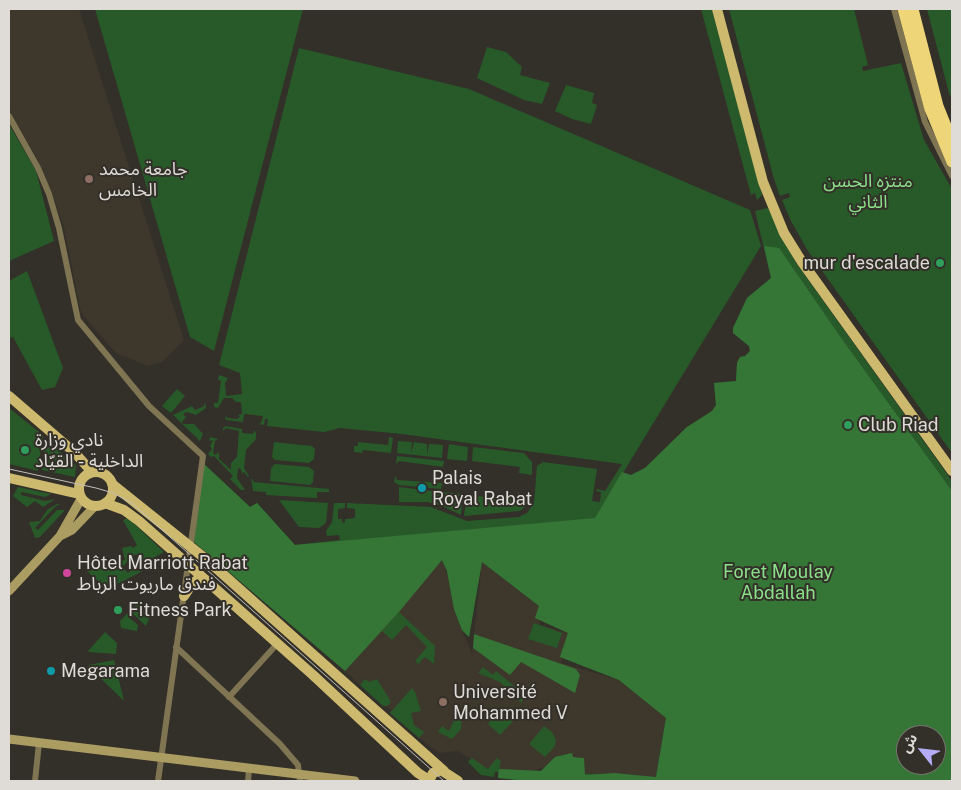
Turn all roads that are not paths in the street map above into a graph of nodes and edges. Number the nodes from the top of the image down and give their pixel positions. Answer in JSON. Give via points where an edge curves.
{"nodes":[{"id":1,"x":717,"y":9,"type":"edge"},
{"id":2,"x":723,"y":9,"type":"edge"},
{"id":3,"x":894,"y":9,"type":"edge"},
{"id":4,"x":903,"y":9,"type":"edge"},
{"id":5,"x":913,"y":9,"type":"edge"},
{"id":6,"x":9,"y":116,"type":"edge"},
{"id":7,"x":952,"y":141,"type":"edge"},
{"id":8,"x":952,"y":162,"type":"edge"},
{"id":9,"x":952,"y":176,"type":"edge"},
{"id":10,"x":9,"y":396,"type":"edge"},
{"id":11,"x":952,"y":461,"type":"edge"},
{"id":12,"x":952,"y":471,"type":"edge"},
{"id":13,"x":92,"y":472,"type":"junction"},
{"id":14,"x":9,"y":478,"type":"edge"},
{"id":15,"x":112,"y":484,"type":"junction"},
{"id":16,"x":80,"y":496,"type":"junction"},
{"id":17,"x":100,"y":505,"type":"junction"},
{"id":18,"x":60,"y":536,"type":"junction"},
{"id":19,"x":190,"y":547,"type":"junction"},
{"id":20,"x":188,"y":565,"type":"junction"},
{"id":21,"x":202,"y":577,"type":"junction"},
{"id":22,"x":9,"y":592,"type":"edge"},
{"id":23,"x":184,"y":596,"type":"junction"},
{"id":24,"x":277,"y":644,"type":"junction"},
{"id":25,"x":176,"y":647,"type":"junction"},
{"id":26,"x":229,"y":697,"type":"junction"},
{"id":27,"x":9,"y":740,"type":"edge"},
{"id":28,"x":39,"y":743,"type":"junction"},
{"id":29,"x":161,"y":758,"type":"junction"},
{"id":30,"x":249,"y":769,"type":"junction"},
{"id":31,"x":444,"y":770,"type":"junction"},
{"id":32,"x":298,"y":775,"type":"edge"},
{"id":33,"x":35,"y":781,"type":"edge"},
{"id":34,"x":158,"y":781,"type":"edge"},
{"id":35,"x":248,"y":781,"type":"edge"},
{"id":36,"x":355,"y":781,"type":"edge"},
{"id":37,"x":429,"y":781,"type":"edge"},
{"id":38,"x":458,"y":781,"type":"edge"}],
"edges":[{"from":1,"to":12,"type":"main road","via":[[763,182],[784,233]]},
{"from":2,"to":11,"type":"main road","via":[[767,174],[790,231]]},
{"from":3,"to":9,"type":"street","via":[[925,122]]},
{"from":4,"to":8,"type":"highway","via":[[930,109]]},
{"from":5,"to":7,"type":"highway","via":[[938,106]]},
{"from":6,"to":19,"type":"street","via":[[35,161],[49,194],[78,320],[149,406],[203,456]]},
{"from":10,"to":13,"type":"main road","via":[[74,452]]},
{"from":13,"to":15,"type":"main road","via":[[106,475]]},
{"from":13,"to":16,"type":"main road","via":[[81,480]]},
{"from":14,"to":16,"type":"main road"},
{"from":15,"to":17,"type":"main road","via":[[112,493]]},
{"from":15,"to":19,"type":"main road"},
{"from":16,"to":17,"type":"main road","via":[[88,505]]},
{"from":16,"to":18,"type":"street"},
{"from":17,"to":18,"type":"street","via":[[72,530]]},
{"from":17,"to":20,"type":"main road","via":[[120,508],[134,516]]},
{"from":18,"to":22,"type":"street"},
{"from":19,"to":20,"type":"street"},
{"from":19,"to":31,"type":"main road"},
{"from":20,"to":21,"type":"main road"},
{"from":20,"to":23,"type":"street"},
{"from":21,"to":23,"type":"main road"},
{"from":21,"to":24,"type":"main road"},
{"from":23,"to":25,"type":"street"},
{"from":24,"to":26,"type":"street"},
{"from":24,"to":37,"type":"main road"},
{"from":25,"to":26,"type":"street"},
{"from":25,"to":29,"type":"street"},
{"from":26,"to":32,"type":"street","via":[[280,744]]},
{"from":27,"to":28,"type":"street"},
{"from":28,"to":29,"type":"street"},
{"from":28,"to":33,"type":"street"},
{"from":29,"to":30,"type":"street"},
{"from":29,"to":34,"type":"street"},
{"from":30,"to":32,"type":"street"},
{"from":30,"to":35,"type":"street"},
{"from":31,"to":37,"type":"main road","via":[[434,772]]},
{"from":31,"to":38,"type":"main road"},
{"from":32,"to":36,"type":"street"}]}
